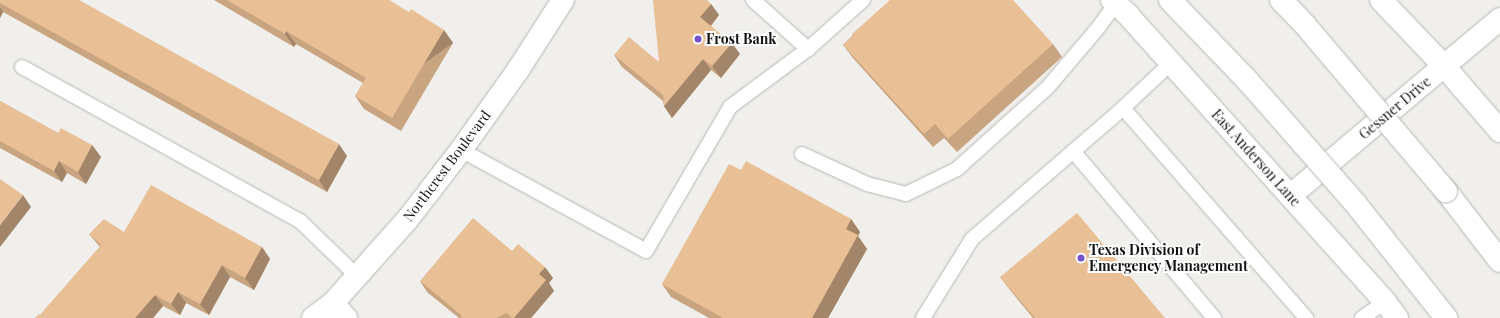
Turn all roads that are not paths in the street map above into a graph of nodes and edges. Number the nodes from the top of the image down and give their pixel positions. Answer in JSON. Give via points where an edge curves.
{"nodes":[{"id":1,"x":563,"y":0,"type":"edge"},
{"id":2,"x":753,"y":0,"type":"edge"},
{"id":3,"x":863,"y":0,"type":"edge"},
{"id":4,"x":1170,"y":0,"type":"edge"},
{"id":5,"x":1281,"y":0,"type":"edge"},
{"id":6,"x":1382,"y":0,"type":"edge"},
{"id":7,"x":1114,"y":2,"type":"edge"},
{"id":8,"x":1500,"y":19,"type":"edge"},
{"id":9,"x":808,"y":49,"type":"junction"},
{"id":10,"x":1171,"y":63,"type":"junction"},
{"id":11,"x":1444,"y":66,"type":"junction"},
{"id":12,"x":22,"y":67,"type":"dead end"},
{"id":13,"x":1123,"y":108,"type":"junction"},
{"id":14,"x":1500,"y":131,"type":"edge"},
{"id":15,"x":461,"y":150,"type":"junction"},
{"id":16,"x":1074,"y":151,"type":"junction"},
{"id":17,"x":802,"y":154,"type":"dead end"},
{"id":18,"x":1446,"y":191,"type":"junction"},
{"id":19,"x":1290,"y":196,"type":"junction"},
{"id":20,"x":1500,"y":236,"type":"edge"},
{"id":21,"x":1500,"y":261,"type":"edge"},
{"id":22,"x":357,"y":276,"type":"junction"},
{"id":23,"x":340,"y":310,"type":"edge"},
{"id":24,"x":1391,"y":310,"type":"edge"},
{"id":25,"x":313,"y":318,"type":"edge"},
{"id":26,"x":923,"y":318,"type":"edge"},
{"id":27,"x":1214,"y":318,"type":"edge"},
{"id":28,"x":1306,"y":318,"type":"edge"},
{"id":29,"x":1362,"y":318,"type":"edge"},
{"id":30,"x":1446,"y":318,"type":"edge"}],
"edges":[{"from":1,"to":15,"type":"main road","name":"Northcrest Boulevard","via":[[518,70]]},
{"from":2,"to":9,"type":"lane"},
{"from":3,"to":9,"type":"lane"},
{"from":4,"to":30,"type":"main road","bridge":true,"via":[[1247,80],[1350,197]]},
{"from":5,"to":18,"type":"main road","bridge":true},
{"from":6,"to":11,"type":"main road"},
{"from":7,"to":10,"type":"main road","name":"East Anderson Lane"},
{"from":7,"to":17,"type":"lane","via":[[1098,28],[1048,87],[957,169],[906,194],[867,184]]},
{"from":8,"to":11,"type":"main road","name":"Gessner Drive"},
{"from":9,"to":15,"type":"lane","via":[[730,107],[646,252]]},
{"from":10,"to":13,"type":"lane"},
{"from":10,"to":19,"type":"main road","name":"East Anderson Lane"},
{"from":11,"to":14,"type":"main road"},
{"from":11,"to":19,"type":"main road","name":"Gessner Drive"},
{"from":12,"to":22,"type":"lane","via":[[300,221]]},
{"from":13,"to":16,"type":"lane"},
{"from":13,"to":28,"type":"lane"},
{"from":15,"to":22,"type":"main road","name":"Northcrest Boulevard","via":[[407,220]]},
{"from":16,"to":26,"type":"lane","via":[[972,239]]},
{"from":16,"to":27,"type":"lane"},
{"from":18,"to":20,"type":"main road"},
{"from":18,"to":21,"type":"main road"},
{"from":19,"to":24,"type":"main road","name":"East Anderson Lane"},
{"from":22,"to":23,"type":"main road","name":"Northcrest Boulevard"},
{"from":23,"to":25,"type":"main road","name":"Northcrest Boulevard"},
{"from":24,"to":29,"type":"lane"}]}
